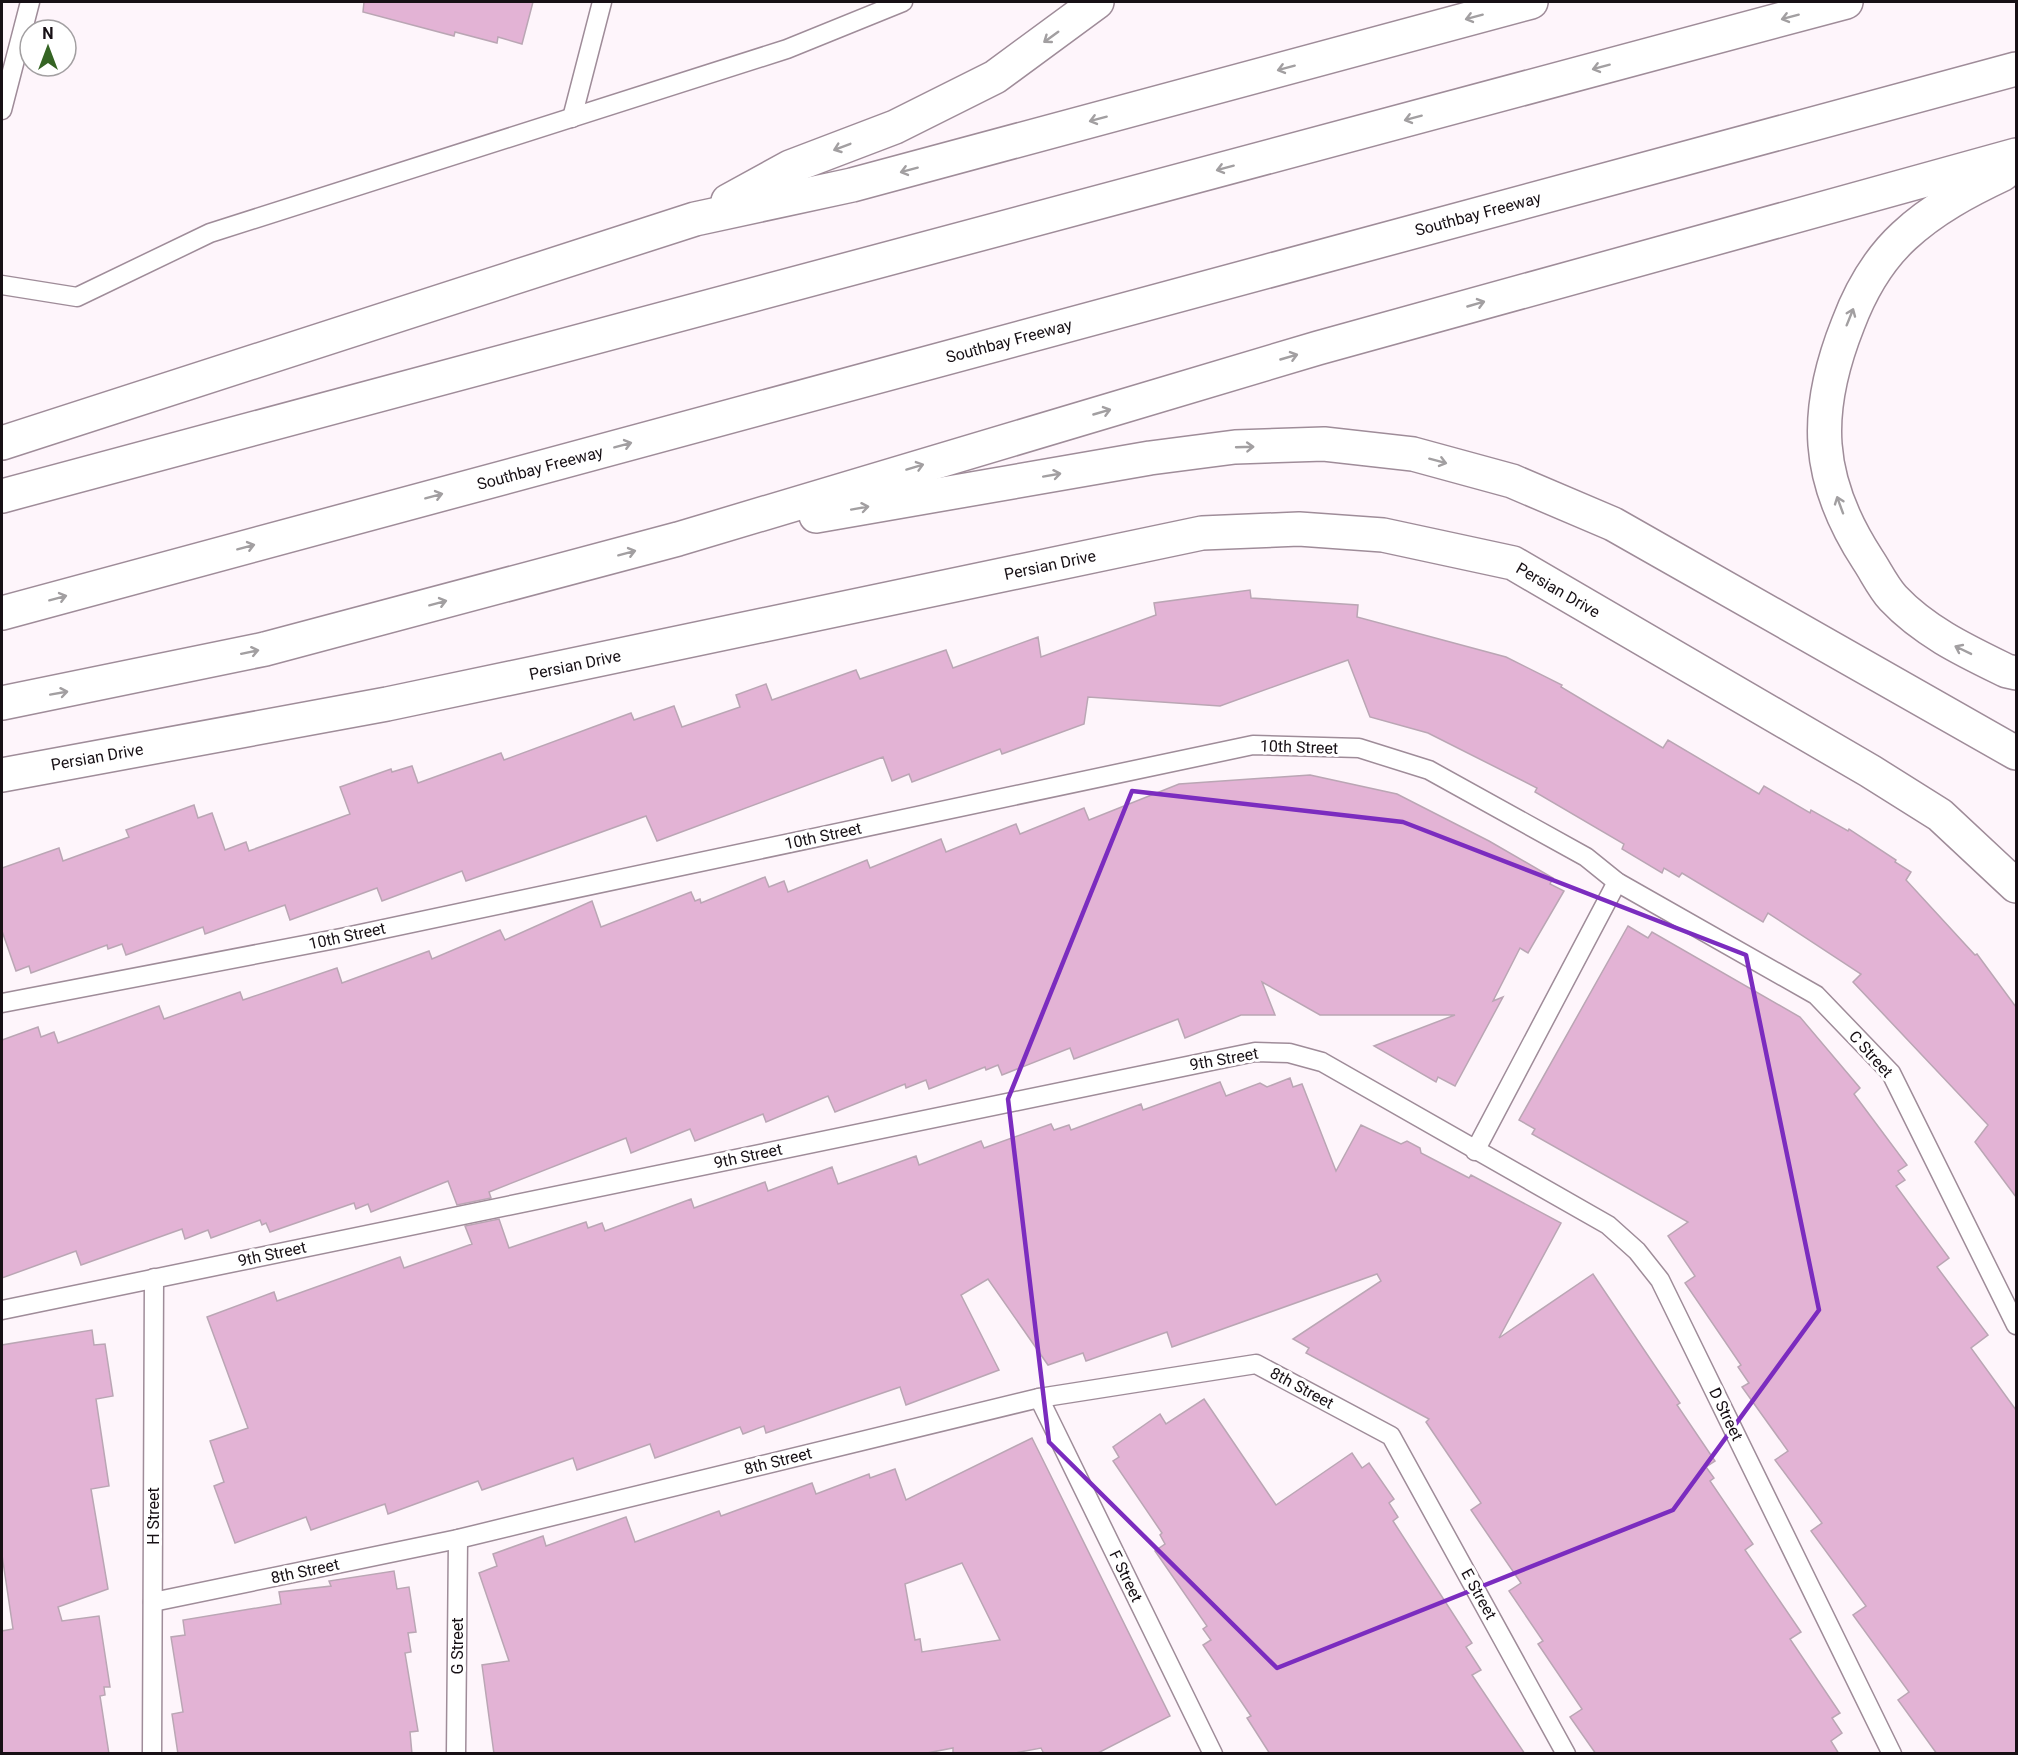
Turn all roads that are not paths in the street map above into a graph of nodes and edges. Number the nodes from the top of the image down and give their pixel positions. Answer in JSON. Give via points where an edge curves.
{"nodes":[{"id":1,"x":30,"y":2,"type":"edge"},
{"id":2,"x":602,"y":2,"type":"edge"},
{"id":3,"x":903,"y":2,"type":"edge"},
{"id":4,"x":1097,"y":2,"type":"edge"},
{"id":5,"x":1531,"y":2,"type":"edge"},
{"id":6,"x":1846,"y":2,"type":"edge"},
{"id":7,"x":2016,"y":69,"type":"edge"},
{"id":8,"x":2,"y":110,"type":"edge"},
{"id":9,"x":572,"y":118,"type":"junction"},
{"id":10,"x":2016,"y":155,"type":"edge"},
{"id":11,"x":2016,"y":168,"type":"edge"},
{"id":12,"x":695,"y":219,"type":"junction"},
{"id":13,"x":2,"y":285,"type":"edge"},
{"id":14,"x":2,"y":443,"type":"edge"},
{"id":15,"x":2,"y":496,"type":"edge"},
{"id":16,"x":678,"y":539,"type":"junction"},
{"id":17,"x":2,"y":613,"type":"edge"},
{"id":18,"x":2016,"y":673,"type":"edge"},
{"id":19,"x":2,"y":703,"type":"edge"},
{"id":20,"x":2016,"y":753,"type":"edge"},
{"id":21,"x":2,"y":775,"type":"edge"},
{"id":22,"x":1617,"y":882,"type":"junction"},
{"id":23,"x":2016,"y":886,"type":"edge"},
{"id":24,"x":2,"y":1003,"type":"edge"},
{"id":25,"x":1475,"y":1151,"type":"junction"},
{"id":26,"x":154,"y":1278,"type":"junction"},
{"id":27,"x":2,"y":1310,"type":"edge"},
{"id":28,"x":2016,"y":1325,"type":"edge"},
{"id":29,"x":1039,"y":1398,"type":"junction"},
{"id":30,"x":1391,"y":1436,"type":"joint"},
{"id":31,"x":458,"y":1539,"type":"junction"},
{"id":32,"x":153,"y":1602,"type":"junction"},
{"id":33,"x":152,"y":1754,"type":"edge"},
{"id":34,"x":456,"y":1754,"type":"edge"},
{"id":35,"x":1213,"y":1754,"type":"edge"},
{"id":36,"x":1566,"y":1754,"type":"edge"},
{"id":37,"x":1892,"y":1754,"type":"edge"}],
"edges":[{"from":1,"to":8,"type":"lane"},
{"from":2,"to":9,"type":"lane"},
{"from":3,"to":9,"type":"lane","via":[[787,49]]},
{"from":4,"to":12,"type":"main road","one_way":true,"via":[[995,77],[894,126],[790,167]]},
{"from":5,"to":12,"type":"main road","one_way":true,"via":[[852,185]]},
{"from":6,"to":15,"type":"main road","one_way":true},
{"from":17,"to":7,"type":"main road","name":"Southbay Freeway","one_way":true},
{"from":9,"to":13,"type":"lane","via":[[210,233],[76,297]]},
{"from":16,"to":10,"type":"main road","one_way":true,"via":[[1329,345]]},
{"from":18,"to":11,"type":"main road","one_way":true,"via":[[1944,641],[1892,597],[1849,531],[1826,468],[1823,409],[1836,353],[1861,289],[1902,237],[1956,196]]},
{"from":12,"to":14,"type":"main road"},
{"from":19,"to":16,"type":"main road","one_way":true,"via":[[265,649]]},
{"from":16,"to":20,"type":"main road","one_way":true,"via":[[1235,447],[1324,444],[1413,454],[1512,481],[1613,524]]},
{"from":21,"to":23,"type":"main road","name":"Persian Drive","via":[[387,704],[1202,533],[1299,529],[1383,535],[1513,563],[1940,815]]},
{"from":22,"to":24,"type":"lane","name":"10th Street","via":[[1586,857],[1429,770],[1359,748],[1253,745],[341,938]]},
{"from":22,"to":25,"type":"lane"},
{"from":22,"to":28,"type":"lane","name":"C Street","via":[[1816,995],[1891,1073]]},
{"from":25,"to":26,"type":"lane","name":"9th Street","via":[[1322,1062],[1289,1053],[1255,1052]]},
{"from":25,"to":37,"type":"lane","name":"D Street","via":[[1608,1225],[1637,1251],[1660,1280]]},
{"from":26,"to":27,"type":"lane","name":"9th Street"},
{"from":26,"to":32,"type":"lane","name":"H Street"},
{"from":29,"to":30,"type":"lane","name":"8th Street","via":[[1256,1364]]},
{"from":29,"to":31,"type":"lane","name":"8th Street"},
{"from":29,"to":35,"type":"lane","name":"F Street"},
{"from":30,"to":36,"type":"lane","name":"E Street"},
{"from":31,"to":32,"type":"lane","name":"8th Street"},
{"from":31,"to":34,"type":"lane","name":"G Street"},
{"from":32,"to":33,"type":"lane","name":"H Street"}]}
